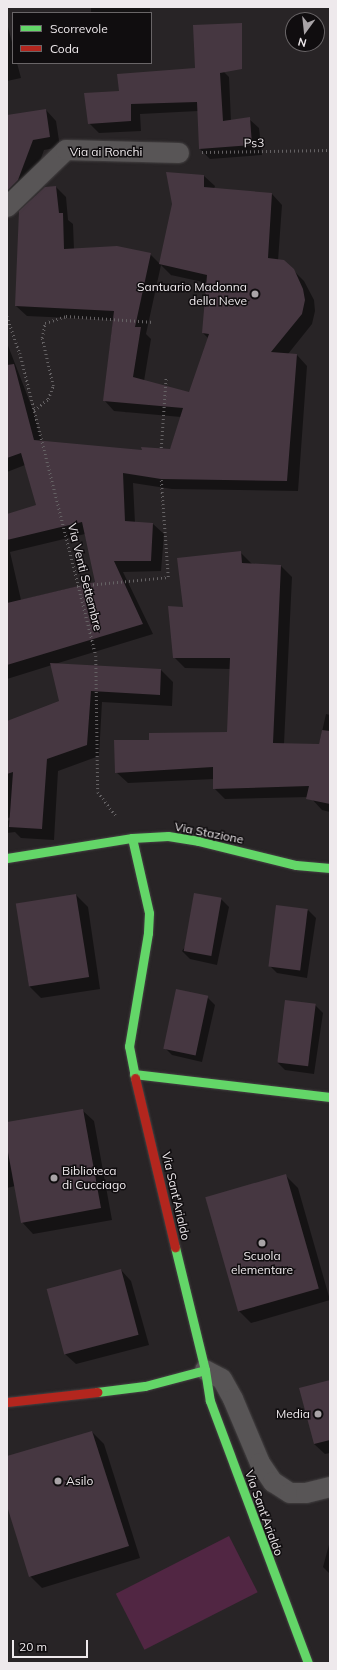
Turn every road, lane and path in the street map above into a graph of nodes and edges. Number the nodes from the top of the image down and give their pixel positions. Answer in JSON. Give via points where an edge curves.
{"nodes":[{"id":1,"x":330,"y":150,"type":"edge"},
{"id":2,"x":179,"y":153,"type":"joint"},
{"id":3,"x":7,"y":207,"type":"edge"},
{"id":4,"x":7,"y":316,"type":"edge"},
{"id":5,"x":154,"y":322,"type":"dead end"},
{"id":6,"x":166,"y":377,"type":"dead end"},
{"id":7,"x":34,"y":410,"type":"junction"},
{"id":8,"x":161,"y":448,"type":"dead end"},
{"id":9,"x":161,"y":479,"type":"dead end"},
{"id":10,"x":77,"y":586,"type":"junction"},
{"id":11,"x":132,"y":838,"type":"junction"},
{"id":12,"x":7,"y":858,"type":"edge"},
{"id":13,"x":330,"y":868,"type":"edge"},
{"id":14,"x":134,"y":1074,"type":"junction"},
{"id":15,"x":330,"y":1097,"type":"edge"},
{"id":16,"x":205,"y":1370,"type":"junction"},
{"id":17,"x":7,"y":1402,"type":"edge"},
{"id":18,"x":330,"y":1487,"type":"edge"},
{"id":19,"x":308,"y":1663,"type":"edge"}],
"edges":[{"from":1,"to":2,"type":"path","name":"Ps3"},
{"from":2,"to":3,"type":"street","name":"Via ai Ronchi","via":[[66,150]]},
{"from":4,"to":7,"type":"path","name":"Via Venti Settembre","via":[[20,353]]},
{"from":5,"to":7,"type":"path","via":[[66,316],[45,323],[42,338],[52,386],[48,399]]},
{"from":6,"to":8,"type":"path"},
{"from":7,"to":10,"type":"path","name":"Via Venti Settembre"},
{"from":9,"to":10,"type":"path","via":[[168,577]]},
{"from":10,"to":11,"type":"path","name":"Via Venti Settembre","via":[[96,656],[98,792]]},
{"from":11,"to":12,"type":"street","name":"Via Stazione"},
{"from":11,"to":13,"type":"street","name":"Via Stazione","via":[[168,836],[198,840],[296,865]]},
{"from":11,"to":14,"type":"street","name":"Via Sant'Arialdo","via":[[149,912],[148,933],[129,1046]]},
{"from":14,"to":15,"type":"street"},
{"from":14,"to":16,"type":"street","name":"Via Sant'Arialdo"},
{"from":16,"to":17,"type":"street","via":[[145,1386]]},
{"from":16,"to":18,"type":"street","via":[[222,1379],[260,1463],[272,1482],[290,1492],[306,1493]]},
{"from":16,"to":19,"type":"street","name":"Via Sant'Arialdo","via":[[210,1401]]}]}
